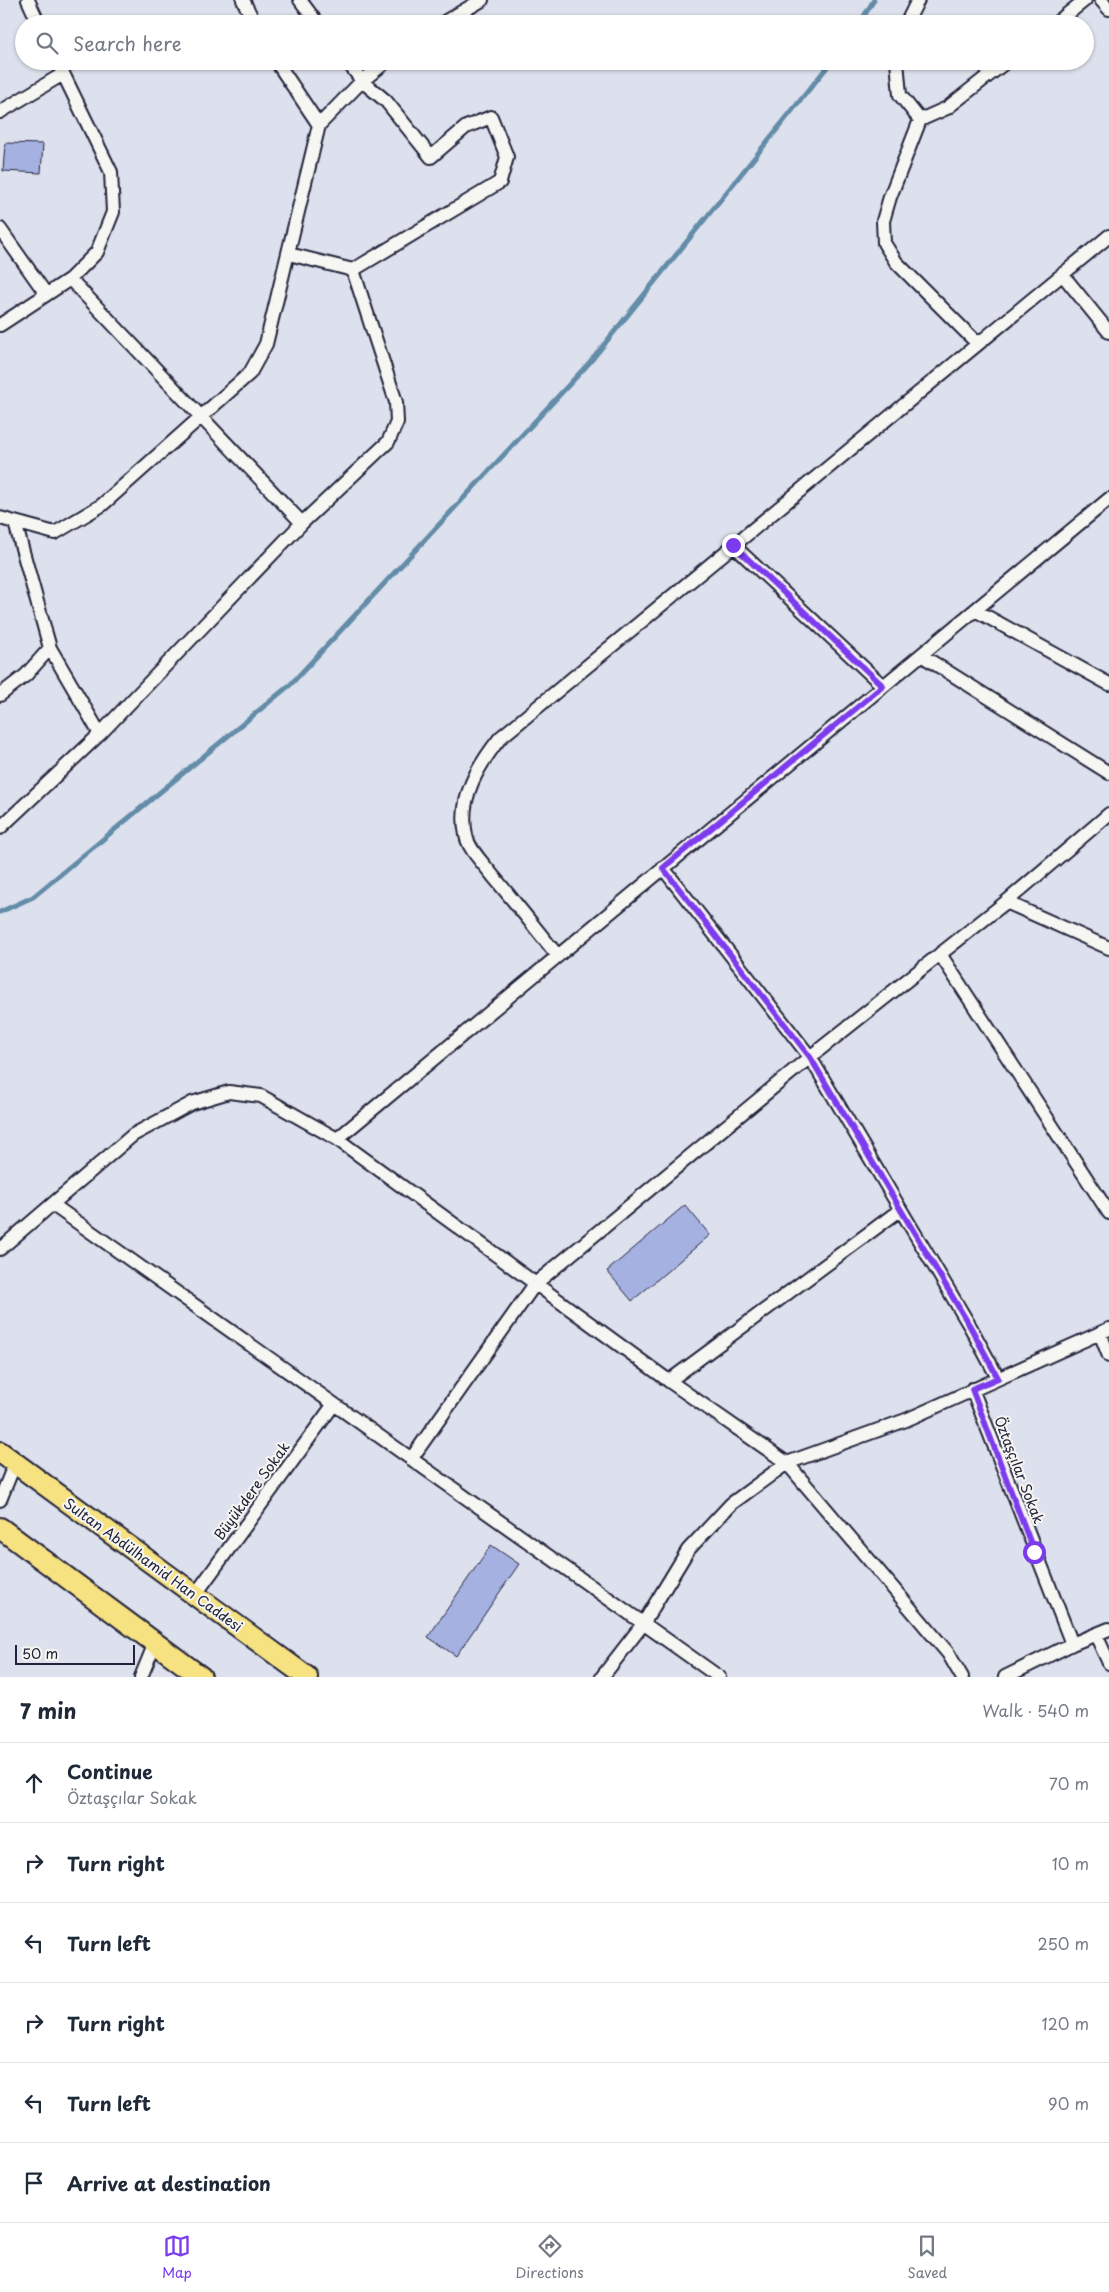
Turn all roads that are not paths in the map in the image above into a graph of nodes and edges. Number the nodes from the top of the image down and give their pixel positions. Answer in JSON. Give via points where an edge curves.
{"nodes":[{"id":1,"x":28,"y":0,"type":"edge"},
{"id":2,"x":243,"y":0,"type":"edge"},
{"id":3,"x":300,"y":0,"type":"edge"},
{"id":4,"x":482,"y":0,"type":"edge"},
{"id":5,"x":918,"y":0,"type":"edge"},
{"id":6,"x":1085,"y":0,"type":"edge"},
{"id":7,"x":1100,"y":0,"type":"edge"},
{"id":8,"x":1109,"y":10,"type":"edge"},
{"id":9,"x":35,"y":15,"type":"edge"},
{"id":10,"x":250,"y":15,"type":"edge"},
{"id":11,"x":311,"y":15,"type":"edge"},
{"id":12,"x":456,"y":15,"type":"edge"},
{"id":13,"x":910,"y":15,"type":"edge"},
{"id":14,"x":1066,"y":15,"type":"edge"},
{"id":15,"x":60,"y":70,"type":"edge"},
{"id":16,"x":282,"y":70,"type":"edge"},
{"id":17,"x":354,"y":70,"type":"edge"},
{"id":18,"x":376,"y":70,"type":"edge"},
{"id":19,"x":898,"y":70,"type":"edge"},
{"id":20,"x":996,"y":70,"type":"edge"},
{"id":21,"x":62,"y":74,"type":"junction"},
{"id":22,"x":362,"y":81,"type":"junction"},
{"id":23,"x":0,"y":112,"type":"edge"},
{"id":24,"x":920,"y":120,"type":"junction"},
{"id":25,"x":319,"y":125,"type":"junction"},
{"id":26,"x":0,"y":229,"type":"edge"},
{"id":27,"x":1109,"y":236,"type":"edge"},
{"id":28,"x":289,"y":254,"type":"junction"},
{"id":29,"x":353,"y":270,"type":"junction"},
{"id":30,"x":1062,"y":274,"type":"junction"},
{"id":31,"x":70,"y":279,"type":"junction"},
{"id":32,"x":46,"y":294,"type":"junction"},
{"id":33,"x":0,"y":325,"type":"edge"},
{"id":34,"x":1109,"y":332,"type":"edge"},
{"id":35,"x":978,"y":344,"type":"junction"},
{"id":36,"x":201,"y":418,"type":"junction"},
{"id":37,"x":1109,"y":499,"type":"edge"},
{"id":38,"x":0,"y":518,"type":"edge"},
{"id":39,"x":15,"y":523,"type":"junction"},
{"id":40,"x":302,"y":523,"type":"junction"},
{"id":41,"x":733,"y":545,"type":"junction"},
{"id":42,"x":975,"y":610,"type":"junction"},
{"id":43,"x":50,"y":648,"type":"junction"},
{"id":44,"x":921,"y":655,"type":"junction"},
{"id":45,"x":1109,"y":684,"type":"edge"},
{"id":46,"x":883,"y":686,"type":"junction"},
{"id":47,"x":0,"y":695,"type":"edge"},
{"id":48,"x":100,"y":734,"type":"junction"},
{"id":49,"x":1109,"y":773,"type":"edge"},
{"id":50,"x":1109,"y":814,"type":"edge"},
{"id":51,"x":0,"y":828,"type":"edge"},
{"id":52,"x":663,"y":868,"type":"junction"},
{"id":53,"x":1006,"y":902,"type":"junction"},
{"id":54,"x":1109,"y":948,"type":"edge"},
{"id":55,"x":940,"y":954,"type":"junction"},
{"id":56,"x":558,"y":956,"type":"junction"},
{"id":57,"x":810,"y":1057,"type":"junction"},
{"id":58,"x":337,"y":1139,"type":"junction"},
{"id":59,"x":53,"y":1205,"type":"junction"},
{"id":60,"x":900,"y":1210,"type":"junction"},
{"id":61,"x":1109,"y":1213,"type":"edge"},
{"id":62,"x":0,"y":1249,"type":"edge"},
{"id":63,"x":535,"y":1284,"type":"junction"},
{"id":64,"x":1104,"y":1331,"type":"edge"},
{"id":65,"x":1109,"y":1356,"type":"edge"},
{"id":66,"x":998,"y":1378,"type":"junction"},
{"id":67,"x":669,"y":1381,"type":"junction"},
{"id":68,"x":972,"y":1389,"type":"junction"},
{"id":69,"x":334,"y":1404,"type":"junction"},
{"id":70,"x":0,"y":1444,"type":"edge"},
{"id":71,"x":7,"y":1458,"type":"edge"},
{"id":72,"x":411,"y":1459,"type":"junction"},
{"id":73,"x":787,"y":1463,"type":"junction"},
{"id":74,"x":0,"y":1500,"type":"edge"},
{"id":75,"x":0,"y":1528,"type":"edge"},
{"id":76,"x":195,"y":1595,"type":"junction"},
{"id":77,"x":643,"y":1624,"type":"junction"},
{"id":78,"x":1109,"y":1629,"type":"edge"},
{"id":79,"x":1096,"y":1635,"type":"junction"},
{"id":80,"x":155,"y":1643,"type":"junction"},
{"id":81,"x":1072,"y":1644,"type":"junction"},
{"id":82,"x":1109,"y":1663,"type":"edge"},
{"id":83,"x":141,"y":1677,"type":"edge"},
{"id":84,"x":201,"y":1677,"type":"edge"},
{"id":85,"x":307,"y":1677,"type":"edge"},
{"id":86,"x":602,"y":1677,"type":"edge"},
{"id":87,"x":719,"y":1677,"type":"edge"},
{"id":88,"x":962,"y":1677,"type":"edge"},
{"id":89,"x":1006,"y":1677,"type":"edge"}],
"edges":[{"from":1,"to":9,"type":"street"},
{"from":2,"to":10,"type":"street"},
{"from":3,"to":11,"type":"street"},
{"from":4,"to":12,"type":"street"},
{"from":5,"to":13,"type":"street"},
{"from":6,"to":14,"type":"street"},
{"from":7,"to":8,"type":"street"},
{"from":15,"to":21,"type":"street"},
{"from":16,"to":25,"type":"street"},
{"from":17,"to":22,"type":"street"},
{"from":18,"to":22,"type":"street"},
{"from":19,"to":24,"type":"street","via":[[900,95]]},
{"from":20,"to":24,"type":"street","via":[[947,108]]},
{"from":21,"to":23,"type":"street"},
{"from":21,"to":31,"type":"street","via":[[112,172],[113,212],[97,252]]},
{"from":22,"to":25,"type":"street"},
{"from":22,"to":29,"type":"street","via":[[386,101],[431,157],[466,127],[491,117],[507,157],[500,182]]},
{"from":24,"to":35,"type":"street","via":[[890,197],[883,221],[884,243],[896,262]]},
{"from":25,"to":28,"type":"street"},
{"from":26,"to":32,"type":"street"},
{"from":27,"to":30,"type":"street"},
{"from":28,"to":29,"type":"street"},
{"from":28,"to":36,"type":"street","via":[[266,344],[250,373]]},
{"from":29,"to":40,"type":"street","via":[[396,402],[398,422],[388,442]]},
{"from":30,"to":34,"type":"street"},
{"from":30,"to":35,"type":"street"},
{"from":31,"to":32,"type":"street"},
{"from":31,"to":36,"type":"street"},
{"from":32,"to":33,"type":"street"},
{"from":35,"to":41,"type":"street"},
{"from":36,"to":39,"type":"street","via":[[102,505],[55,532]]},
{"from":36,"to":40,"type":"street"},
{"from":37,"to":42,"type":"street"},
{"from":38,"to":39,"type":"street"},
{"from":39,"to":43,"type":"street"},
{"from":40,"to":48,"type":"street"},
{"from":41,"to":46,"type":"street"},
{"from":41,"to":56,"type":"street","via":[[500,738],[470,784],[465,810],[466,836],[477,856]]},
{"from":42,"to":44,"type":"street"},
{"from":42,"to":45,"type":"street"},
{"from":43,"to":47,"type":"street","via":[[26,675]]},
{"from":43,"to":48,"type":"street"},
{"from":44,"to":46,"type":"street"},
{"from":44,"to":49,"type":"street"},
{"from":46,"to":52,"type":"street"},
{"from":48,"to":51,"type":"street"},
{"from":50,"to":53,"type":"street"},
{"from":52,"to":56,"type":"street"},
{"from":52,"to":57,"type":"street"},
{"from":53,"to":54,"type":"street"},
{"from":53,"to":55,"type":"street"},
{"from":55,"to":57,"type":"street"},
{"from":55,"to":61,"type":"street"},
{"from":56,"to":58,"type":"street"},
{"from":57,"to":60,"type":"street"},
{"from":57,"to":63,"type":"street"},
{"from":58,"to":59,"type":"street","via":[[261,1096],[229,1092],[192,1103],[133,1135]]},
{"from":58,"to":63,"type":"street"},
{"from":59,"to":62,"type":"street"},
{"from":59,"to":69,"type":"street"},
{"from":60,"to":66,"type":"street"},
{"from":60,"to":67,"type":"street"},
{"from":63,"to":67,"type":"street"},
{"from":63,"to":72,"type":"street"},
{"from":64,"to":65,"type":"street"},
{"from":64,"to":66,"type":"street"},
{"from":66,"to":68,"type":"street"},
{"from":67,"to":73,"type":"street"},
{"from":68,"to":73,"type":"street","via":[[906,1420]]},
{"from":68,"to":81,"type":"street","name":"Öztaşçılar Sokak"},
{"from":69,"to":72,"type":"street"},
{"from":69,"to":76,"type":"street","name":"Büyükdere Sokak"},
{"from":70,"to":71,"type":"street"},
{"from":71,"to":74,"type":"street"},
{"from":71,"to":76,"type":"main road","name":"Sultan Abdülhamid Han Caddesi"},
{"from":72,"to":77,"type":"street"},
{"from":73,"to":77,"type":"street","via":[[731,1504],[688,1550]]},
{"from":73,"to":88,"type":"street","via":[[948,1654]]},
{"from":75,"to":80,"type":"main road"},
{"from":76,"to":85,"type":"main road","name":"Sultan Abdülhamid Han Caddesi"},
{"from":77,"to":86,"type":"street"},
{"from":77,"to":87,"type":"street"},
{"from":78,"to":79,"type":"street"},
{"from":79,"to":81,"type":"street"},
{"from":79,"to":82,"type":"street"},
{"from":80,"to":83,"type":"street"},
{"from":80,"to":84,"type":"main road"},
{"from":81,"to":89,"type":"street"}]}
